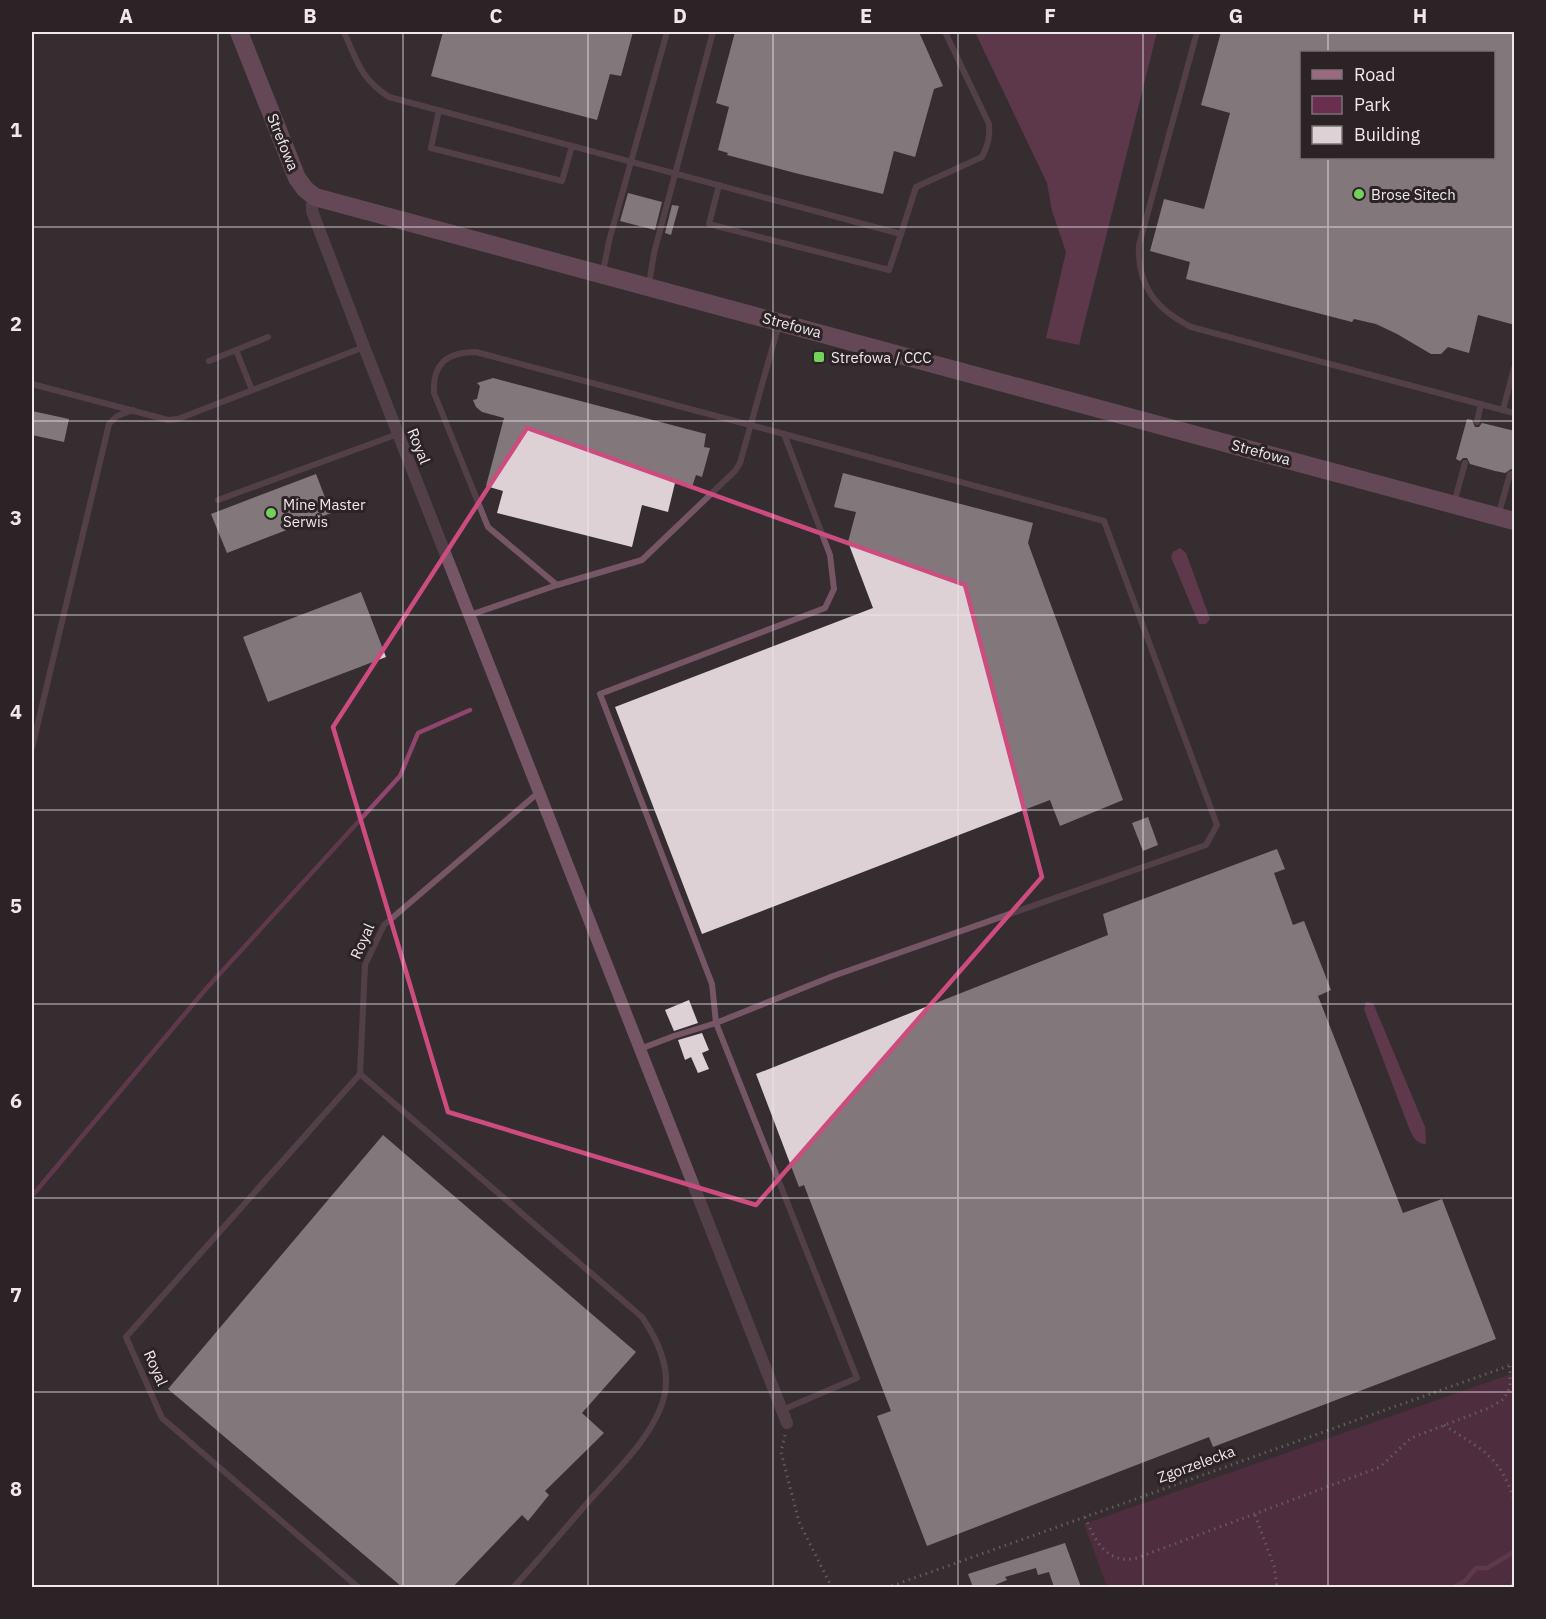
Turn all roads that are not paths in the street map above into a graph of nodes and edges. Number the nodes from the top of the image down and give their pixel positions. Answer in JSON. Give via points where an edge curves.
{"nodes":[{"id":1,"x":239,"y":32,"type":"edge"},
{"id":2,"x":344,"y":32,"type":"edge"},
{"id":3,"x":667,"y":32,"type":"edge"},
{"id":4,"x":713,"y":32,"type":"edge"},
{"id":5,"x":945,"y":32,"type":"edge"},
{"id":6,"x":1197,"y":32,"type":"edge"},
{"id":7,"x":439,"y":110,"type":"junction"},
{"id":8,"x":572,"y":146,"type":"junction"},
{"id":9,"x":633,"y":162,"type":"junction"},
{"id":10,"x":675,"y":174,"type":"junction"},
{"id":11,"x":719,"y":185,"type":"junction"},
{"id":12,"x":315,"y":197,"type":"junction"},
{"id":13,"x":901,"y":234,"type":"junction"},
{"id":14,"x":603,"y":274,"type":"junction"},
{"id":15,"x":648,"y":286,"type":"junction"},
{"id":16,"x":780,"y":322,"type":"junction"},
{"id":17,"x":268,"y":337,"type":"dead end"},
{"id":18,"x":363,"y":347,"type":"junction"},
{"id":19,"x":236,"y":350,"type":"junction"},
{"id":20,"x":209,"y":361,"type":"dead end"},
{"id":21,"x":1515,"y":368,"type":"edge"},
{"id":22,"x":32,"y":384,"type":"edge"},
{"id":23,"x":252,"y":390,"type":"junction"},
{"id":24,"x":1481,"y":404,"type":"junction"},
{"id":25,"x":133,"y":410,"type":"junction"},
{"id":26,"x":1503,"y":410,"type":"junction"},
{"id":27,"x":1515,"y":413,"type":"edge"},
{"id":28,"x":1477,"y":422,"type":"dead end"},
{"id":29,"x":750,"y":425,"type":"junction"},
{"id":30,"x":398,"y":434,"type":"junction"},
{"id":31,"x":784,"y":434,"type":"junction"},
{"id":32,"x":1465,"y":463,"type":"dead end"},
{"id":33,"x":1510,"y":474,"type":"dead end"},
{"id":34,"x":218,"y":500,"type":"dead end"},
{"id":35,"x":1454,"y":504,"type":"junction"},
{"id":36,"x":1506,"y":519,"type":"edge"},
{"id":37,"x":557,"y":585,"type":"junction"},
{"id":38,"x":469,"y":615,"type":"junction"},
{"id":39,"x":32,"y":748,"type":"edge"},
{"id":40,"x":539,"y":792,"type":"junction"},
{"id":41,"x":717,"y":1023,"type":"junction"},
{"id":42,"x":640,"y":1050,"type":"junction"},
{"id":43,"x":360,"y":1074,"type":"junction"},
{"id":44,"x":782,"y":1410,"type":"junction"},
{"id":45,"x":787,"y":1423,"type":"road end"},
{"id":46,"x":359,"y":1587,"type":"edge"},
{"id":47,"x":513,"y":1587,"type":"edge"}],
"edges":[{"from":1,"to":12,"type":"street","name":"Strefowa","via":[[297,178]]},
{"from":2,"to":7,"type":"lane","via":[[373,87],[388,96]]},
{"from":3,"to":9,"type":"lane"},
{"from":4,"to":10,"type":"lane"},
{"from":5,"to":13,"type":"lane","via":[[989,124],[988,146],[982,157],[916,187]]},
{"from":6,"to":24,"type":"lane","via":[[1138,245],[1138,263],[1151,295],[1163,310],[1191,327]]},
{"from":7,"to":8,"type":"lane"},
{"from":7,"to":8,"type":"lane","via":[[431,148],[562,182]]},
{"from":8,"to":9,"type":"lane"},
{"from":9,"to":10,"type":"lane"},
{"from":9,"to":14,"type":"lane"},
{"from":10,"to":11,"type":"lane"},
{"from":10,"to":15,"type":"lane"},
{"from":11,"to":13,"type":"lane"},
{"from":11,"to":13,"type":"lane","via":[[709,225],[889,270]]},
{"from":12,"to":14,"type":"street","name":"Strefowa"},
{"from":12,"to":18,"type":"street","name":"Royal","via":[[312,211]]},
{"from":14,"to":15,"type":"street","name":"Strefowa"},
{"from":15,"to":16,"type":"street","name":"Strefowa"},
{"from":16,"to":29,"type":"lane"},
{"from":16,"to":35,"type":"street","name":"Strefowa"},
{"from":17,"to":19,"type":"lane"},
{"from":18,"to":23,"type":"lane"},
{"from":18,"to":30,"type":"street","name":"Royal"},
{"from":19,"to":20,"type":"lane"},
{"from":19,"to":23,"type":"lane"},
{"from":21,"to":26,"type":"lane"},
{"from":22,"to":25,"type":"lane"},
{"from":23,"to":25,"type":"lane","via":[[178,419]]},
{"from":24,"to":26,"type":"lane"},
{"from":24,"to":28,"type":"lane"},
{"from":25,"to":39,"type":"lane","via":[[117,416],[110,424]]},
{"from":26,"to":27,"type":"lane"},
{"from":29,"to":31,"type":"lane"},
{"from":29,"to":37,"type":"lane","via":[[735,471],[642,560]]},
{"from":29,"to":37,"type":"lane","via":[[476,352],[462,352],[445,360],[436,370],[434,393],[488,527]]},
{"from":30,"to":34,"type":"lane"},
{"from":30,"to":38,"type":"street","name":"Royal"},
{"from":31,"to":41,"type":"lane","via":[[830,555],[834,589],[825,608],[600,694],[712,984]]},
{"from":31,"to":41,"type":"lane","via":[[1104,521],[1217,825],[1206,845],[833,976]]},
{"from":32,"to":35,"type":"lane"},
{"from":33,"to":36,"type":"lane"},
{"from":35,"to":36,"type":"street","name":"Strefowa"},
{"from":37,"to":38,"type":"lane"},
{"from":38,"to":40,"type":"street","name":"Royal"},
{"from":40,"to":42,"type":"street"},
{"from":40,"to":43,"type":"lane","name":"Royal","via":[[384,925],[365,965]]},
{"from":41,"to":42,"type":"lane"},
{"from":41,"to":44,"type":"lane","via":[[857,1378]]},
{"from":42,"to":44,"type":"street"},
{"from":43,"to":46,"type":"lane","name":"Royal","via":[[126,1337],[162,1418]]},
{"from":43,"to":47,"type":"lane","via":[[642,1317],[655,1337],[664,1363],[665,1393],[653,1423],[633,1452]]},
{"from":44,"to":45,"type":"street"}]}
